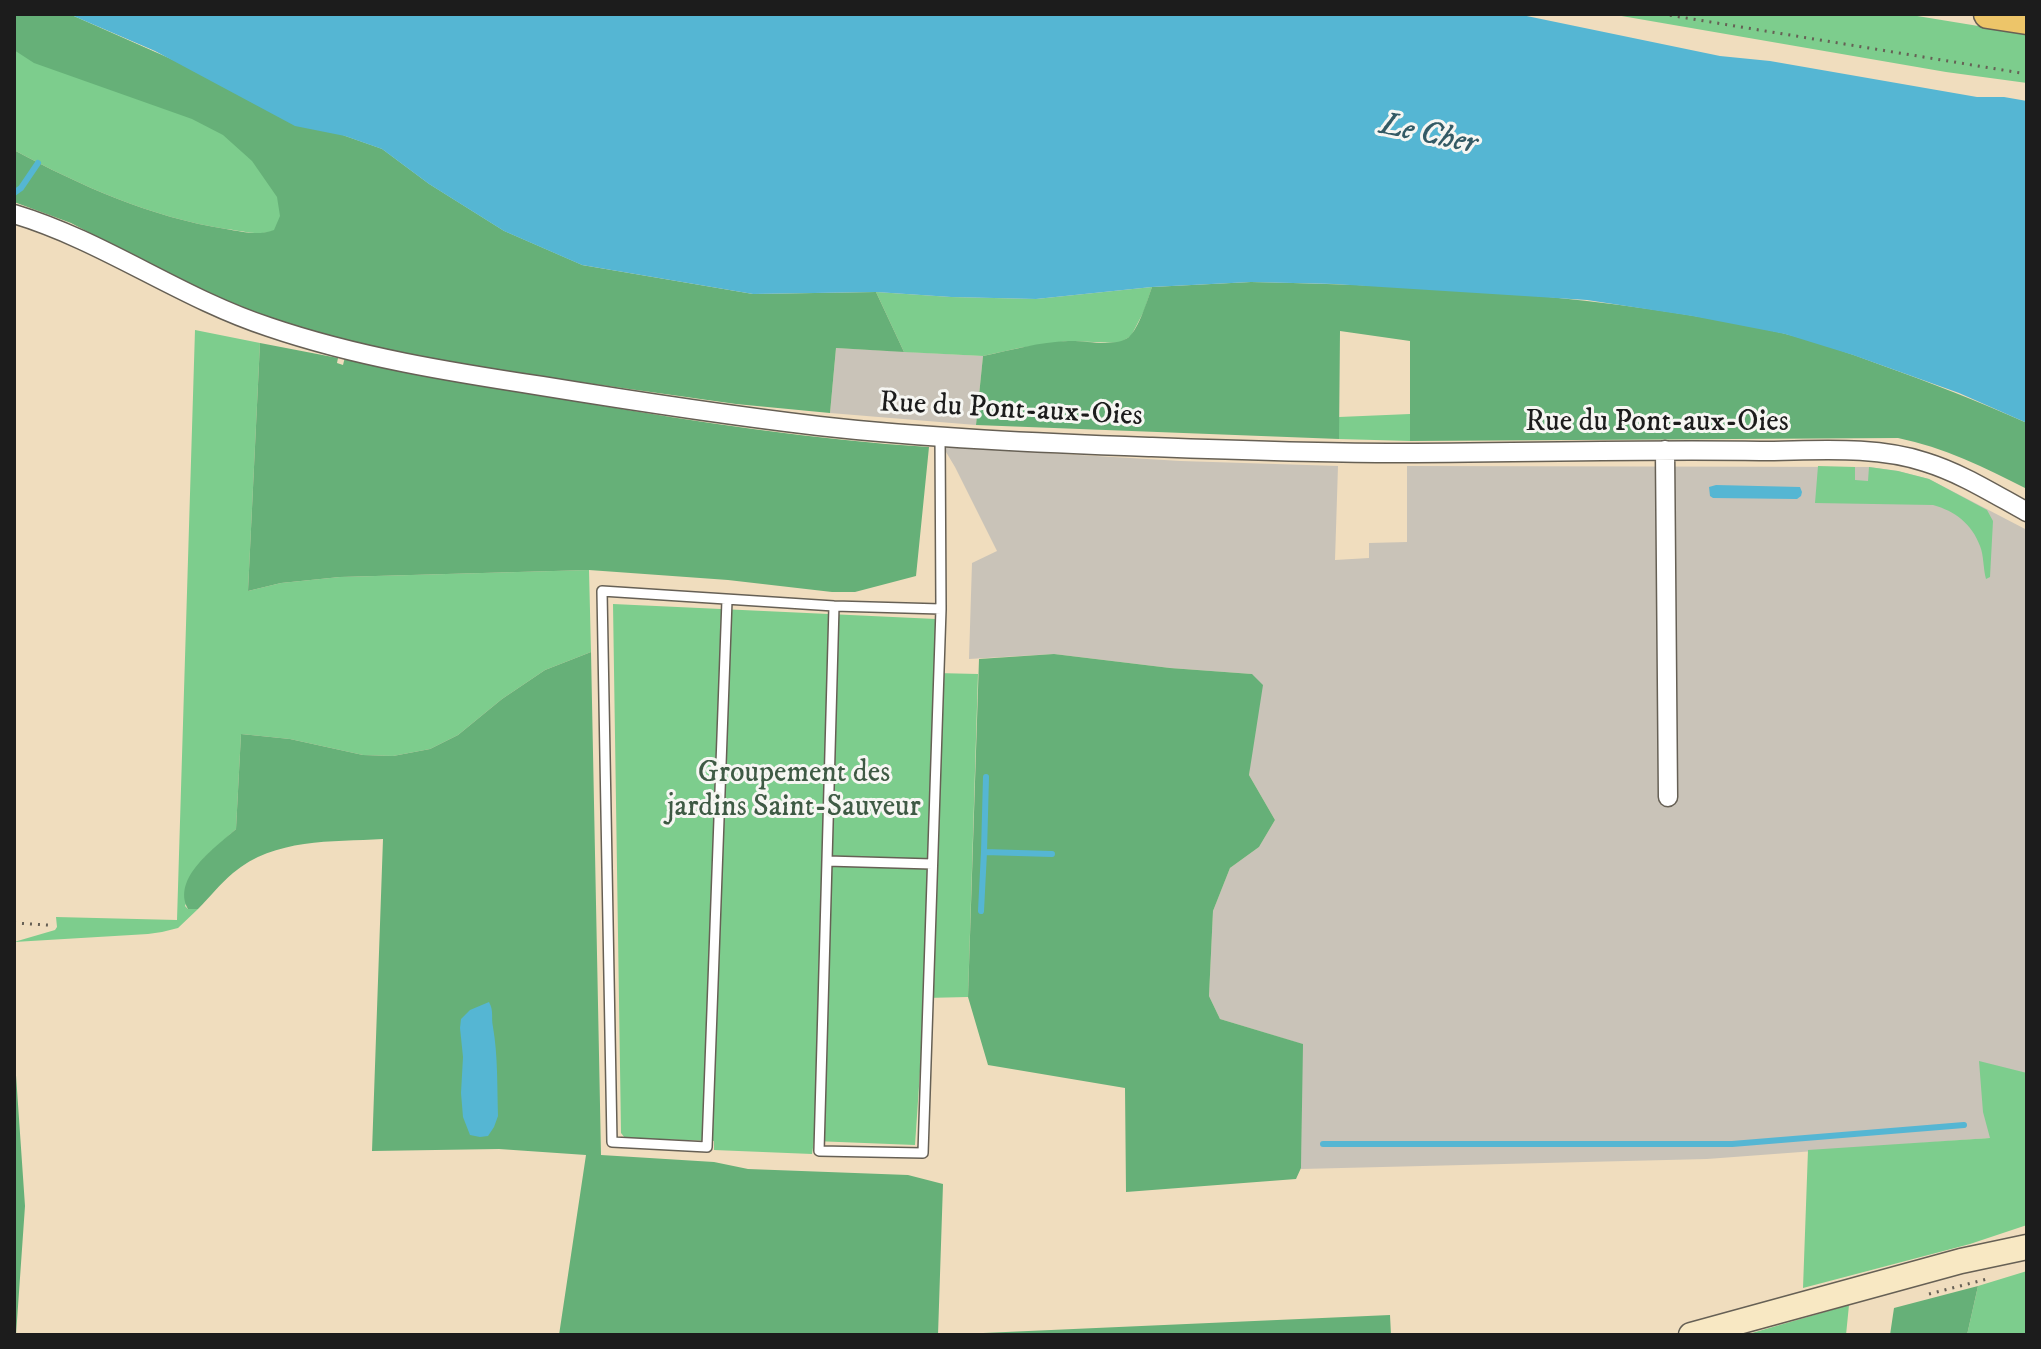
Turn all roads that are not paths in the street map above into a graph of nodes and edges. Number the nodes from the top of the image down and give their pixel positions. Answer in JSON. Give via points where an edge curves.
{"nodes":[{"id":1,"x":1988,"y":14,"type":"edge"},
{"id":2,"x":2027,"y":20,"type":"edge"},
{"id":3,"x":14,"y":214,"type":"edge"},
{"id":4,"x":940,"y":436,"type":"junction"},
{"id":5,"x":1665,"y":450,"type":"junction"},
{"id":6,"x":2027,"y":512,"type":"edge"},
{"id":7,"x":727,"y":600,"type":"junction"},
{"id":8,"x":834,"y":606,"type":"junction"},
{"id":9,"x":941,"y":609,"type":"junction"},
{"id":10,"x":1668,"y":797,"type":"dead end"},
{"id":11,"x":827,"y":861,"type":"junction"},
{"id":12,"x":932,"y":864,"type":"junction"},
{"id":13,"x":2027,"y":1235,"type":"edge"},
{"id":14,"x":2027,"y":1247,"type":"edge"},
{"id":15,"x":1961,"y":1261,"type":"junction"},
{"id":16,"x":1691,"y":1335,"type":"edge"}],
"edges":[{"from":1,"to":2,"type":"main road"},
{"from":3,"to":4,"type":"street","name":"Rue du Pont-aux-Oies","via":[[82,239],[245,319],[337,347],[438,370],[650,404]]},
{"from":4,"to":5,"type":"street","name":"Rue du Pont-aux-Oies","via":[[1321,453]]},
{"from":4,"to":9,"type":"lane"},
{"from":5,"to":6,"type":"street","name":"Rue du Pont-aux-Oies","via":[[1896,455],[1956,474]]},
{"from":5,"to":10,"type":"street"},
{"from":7,"to":7,"type":"lane","via":[[602,591],[612,1142],[707,1147]]},
{"from":7,"to":8,"type":"lane"},
{"from":8,"to":9,"type":"lane"},
{"from":8,"to":11,"type":"lane"},
{"from":9,"to":12,"type":"lane"},
{"from":11,"to":12,"type":"lane"},
{"from":11,"to":12,"type":"lane","via":[[819,1151],[923,1153]]},
{"from":13,"to":15,"type":"main road"},
{"from":14,"to":15,"type":"main road"},
{"from":15,"to":16,"type":"main road"}]}
